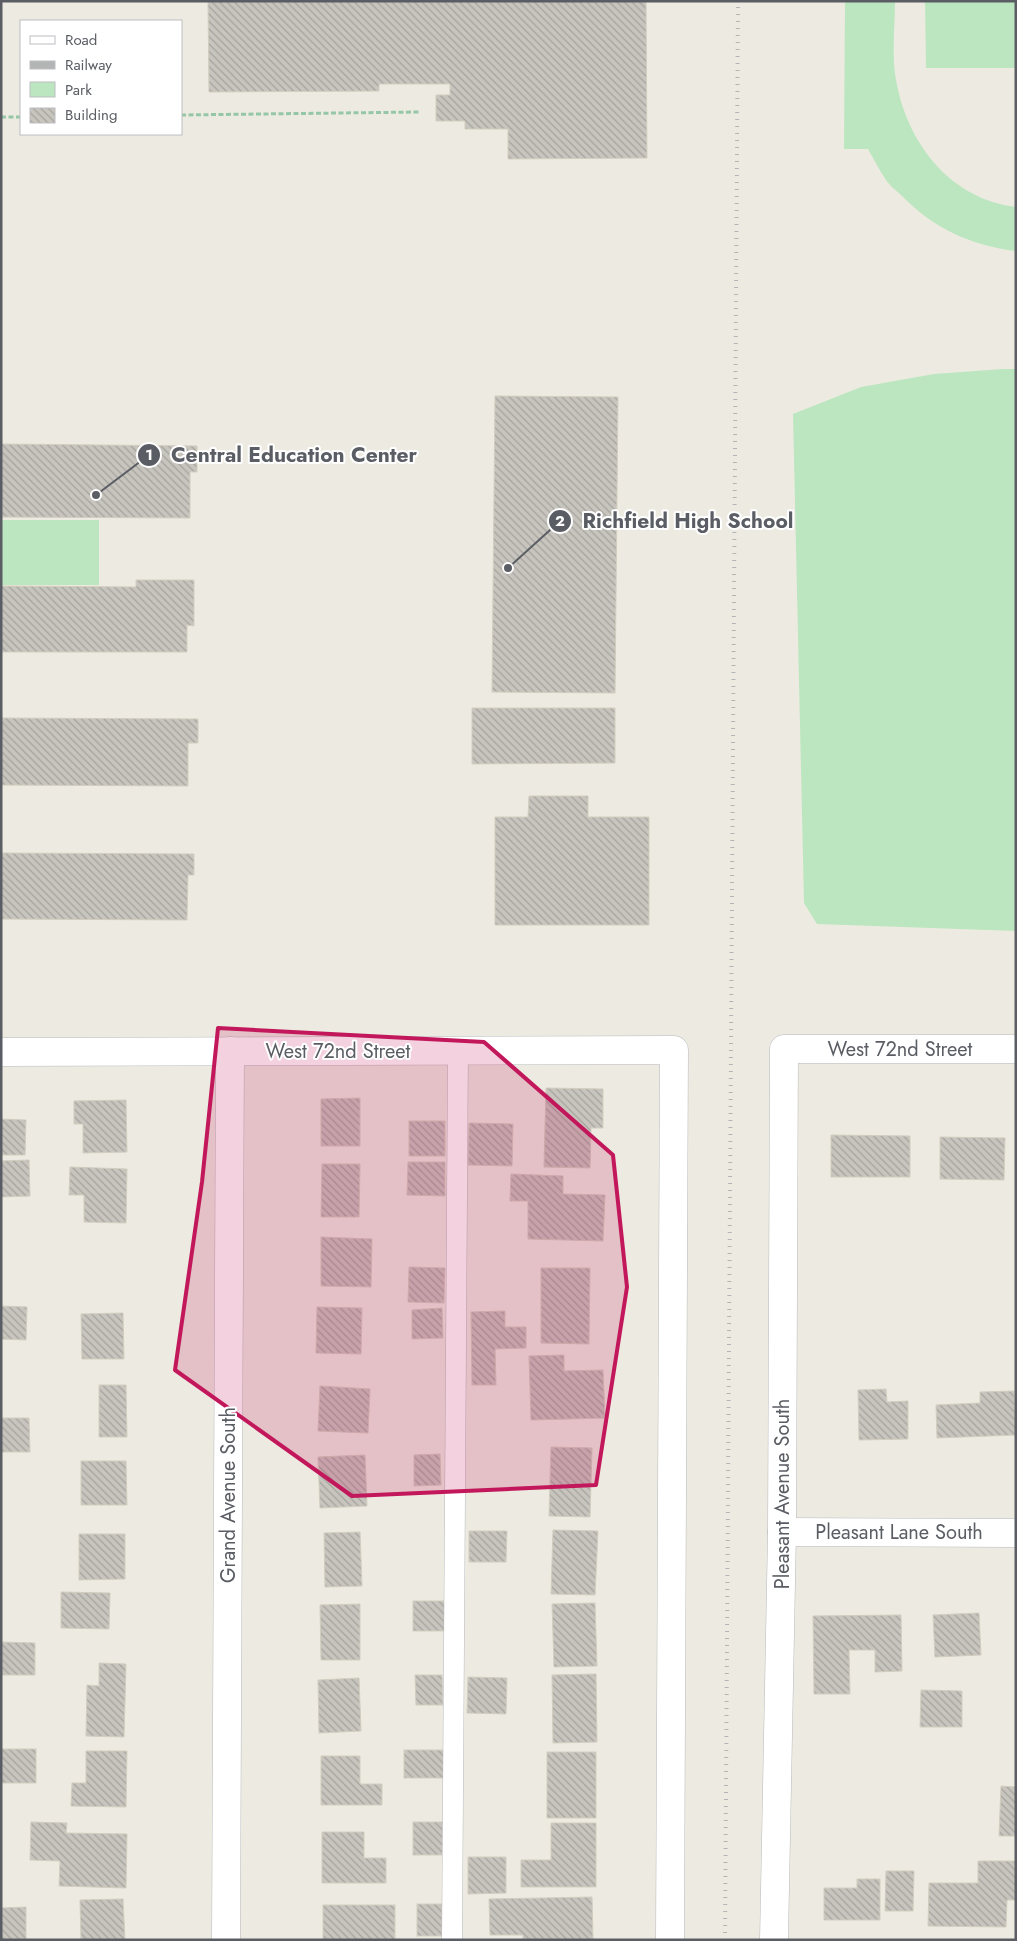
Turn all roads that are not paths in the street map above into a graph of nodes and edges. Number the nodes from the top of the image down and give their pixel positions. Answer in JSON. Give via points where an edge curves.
{"nodes":[{"id":1,"x":784,"y":1049,"type":"joint"},
{"id":2,"x":1016,"y":1049,"type":"edge"},
{"id":3,"x":230,"y":1051,"type":"junction"},
{"id":4,"x":458,"y":1051,"type":"junction"},
{"id":5,"x":1,"y":1052,"type":"edge"},
{"id":6,"x":782,"y":1532,"type":"junction"},
{"id":7,"x":1016,"y":1533,"type":"edge"},
{"id":8,"x":226,"y":1940,"type":"edge"},
{"id":9,"x":452,"y":1940,"type":"edge"},
{"id":10,"x":670,"y":1940,"type":"edge"},
{"id":11,"x":774,"y":1940,"type":"edge"}],
"edges":[{"from":1,"to":2,"type":"street","name":"West 72nd Street"},
{"from":1,"to":6,"type":"street","name":"Pleasant Avenue South"},
{"from":3,"to":4,"type":"street","name":"West 72nd Street"},
{"from":3,"to":5,"type":"street","name":"West 72nd Street"},
{"from":3,"to":8,"type":"street","name":"Grand Avenue South"},
{"from":4,"to":9,"type":"lane"},
{"from":4,"to":10,"type":"street","name":"West 72nd Street","via":[[674,1050]]},
{"from":6,"to":7,"type":"street","name":"Pleasant Lane South"},
{"from":6,"to":11,"type":"street","name":"Pleasant Avenue South"}]}
